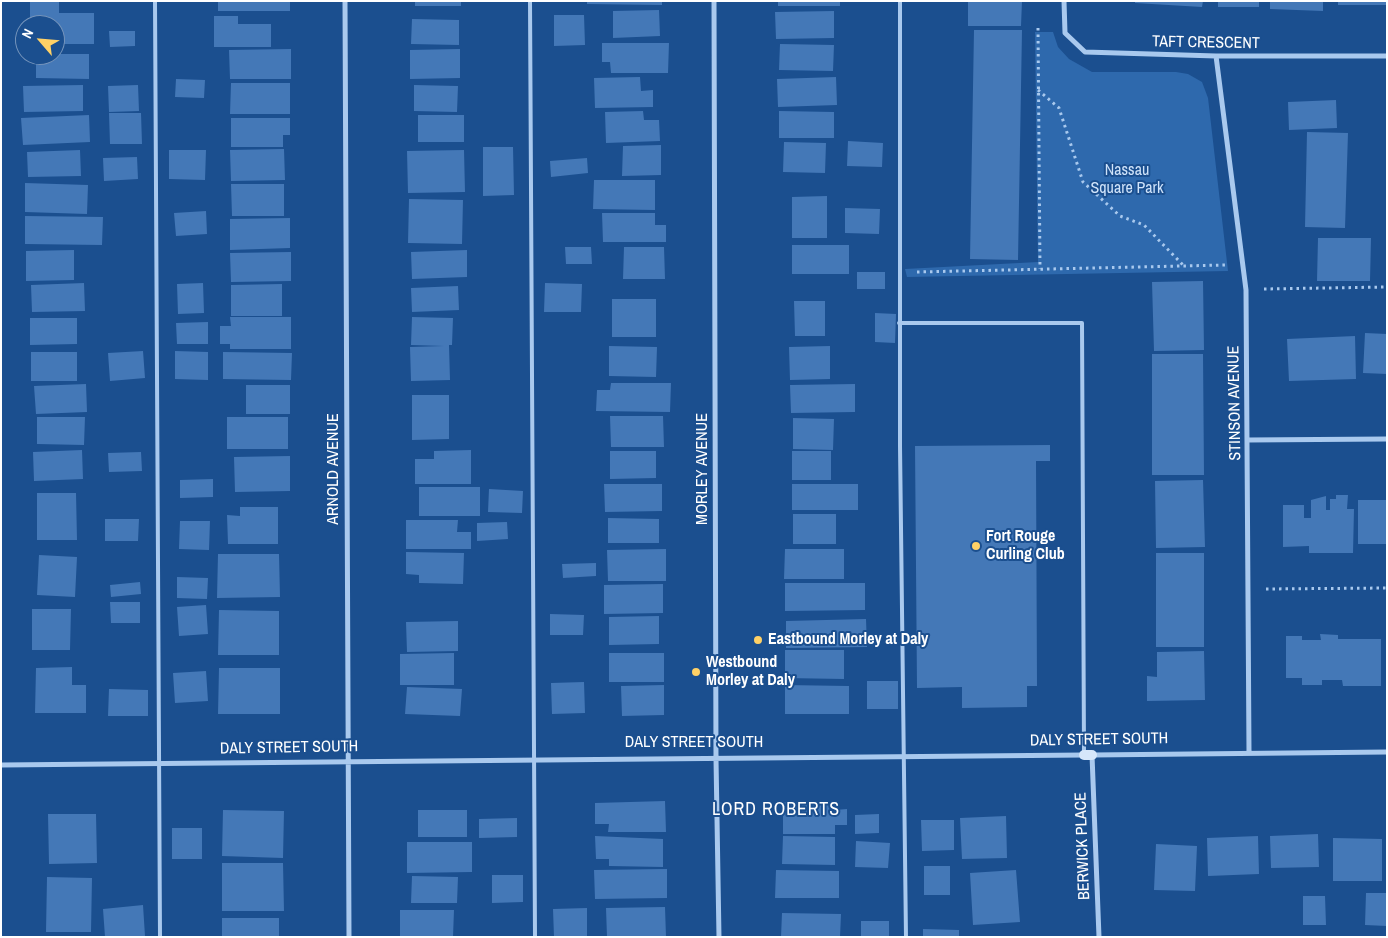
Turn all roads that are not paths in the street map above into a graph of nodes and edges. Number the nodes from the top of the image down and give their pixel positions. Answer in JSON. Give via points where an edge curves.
{"nodes":[{"id":1,"x":155,"y":1,"type":"edge"},
{"id":2,"x":346,"y":1,"type":"edge"},
{"id":3,"x":530,"y":1,"type":"edge"},
{"id":4,"x":714,"y":1,"type":"edge"},
{"id":5,"x":900,"y":1,"type":"edge"},
{"id":6,"x":1064,"y":1,"type":"edge"},
{"id":7,"x":1216,"y":56,"type":"junction"},
{"id":8,"x":1387,"y":56,"type":"edge"},
{"id":9,"x":899,"y":323,"type":"junction"},
{"id":10,"x":1387,"y":439,"type":"edge"},
{"id":11,"x":1248,"y":440,"type":"junction"},
{"id":12,"x":1249,"y":752,"type":"junction"},
{"id":13,"x":1387,"y":752,"type":"edge"},
{"id":14,"x":1088,"y":755,"type":"junction"},
{"id":15,"x":904,"y":757,"type":"junction"},
{"id":16,"x":716,"y":758,"type":"junction"},
{"id":17,"x":535,"y":759,"type":"junction"},
{"id":18,"x":348,"y":762,"type":"junction"},
{"id":19,"x":159,"y":764,"type":"junction"},
{"id":20,"x":1,"y":766,"type":"edge"},
{"id":21,"x":160,"y":937,"type":"edge"},
{"id":22,"x":349,"y":937,"type":"edge"},
{"id":23,"x":535,"y":937,"type":"edge"},
{"id":24,"x":719,"y":937,"type":"edge"},
{"id":25,"x":906,"y":937,"type":"edge"},
{"id":26,"x":1099,"y":937,"type":"edge"}],
"edges":[{"from":1,"to":19,"type":"lane"},
{"from":2,"to":18,"type":"street","name":"ARNOLD AVENUE"},
{"from":3,"to":17,"type":"lane"},
{"from":4,"to":16,"type":"street","name":"MORLEY AVENUE"},
{"from":5,"to":9,"type":"lane"},
{"from":6,"to":7,"type":"street","name":"TAFT CRESCENT","via":[[1065,33],[1085,52]]},
{"from":7,"to":8,"type":"street","name":"TAFT CRESCENT"},
{"from":7,"to":11,"type":"street","name":"STINSON AVENUE","via":[[1246,290]]},
{"from":9,"to":14,"type":"lane","via":[[1082,323]]},
{"from":9,"to":15,"type":"lane"},
{"from":10,"to":11,"type":"street"},
{"from":11,"to":12,"type":"street","name":"STINSON AVENUE"},
{"from":12,"to":13,"type":"street","name":"DALY STREET SOUTH"},
{"from":12,"to":14,"type":"street","name":"DALY STREET SOUTH"},
{"from":14,"to":15,"type":"street","name":"DALY STREET SOUTH"},
{"from":14,"to":26,"type":"street","name":"BERWICK PLACE"},
{"from":15,"to":16,"type":"street","name":"DALY STREET SOUTH"},
{"from":15,"to":25,"type":"lane"},
{"from":16,"to":17,"type":"street","name":"DALY STREET SOUTH"},
{"from":16,"to":24,"type":"street","name":"MORLEY AVENUE"},
{"from":17,"to":18,"type":"street","name":"DALY STREET SOUTH"},
{"from":17,"to":23,"type":"lane"},
{"from":18,"to":19,"type":"street","name":"DALY STREET SOUTH"},
{"from":18,"to":22,"type":"street","name":"ARNOLD AVENUE"},
{"from":19,"to":20,"type":"street","name":"DALY STREET SOUTH"},
{"from":19,"to":21,"type":"lane"}]}
